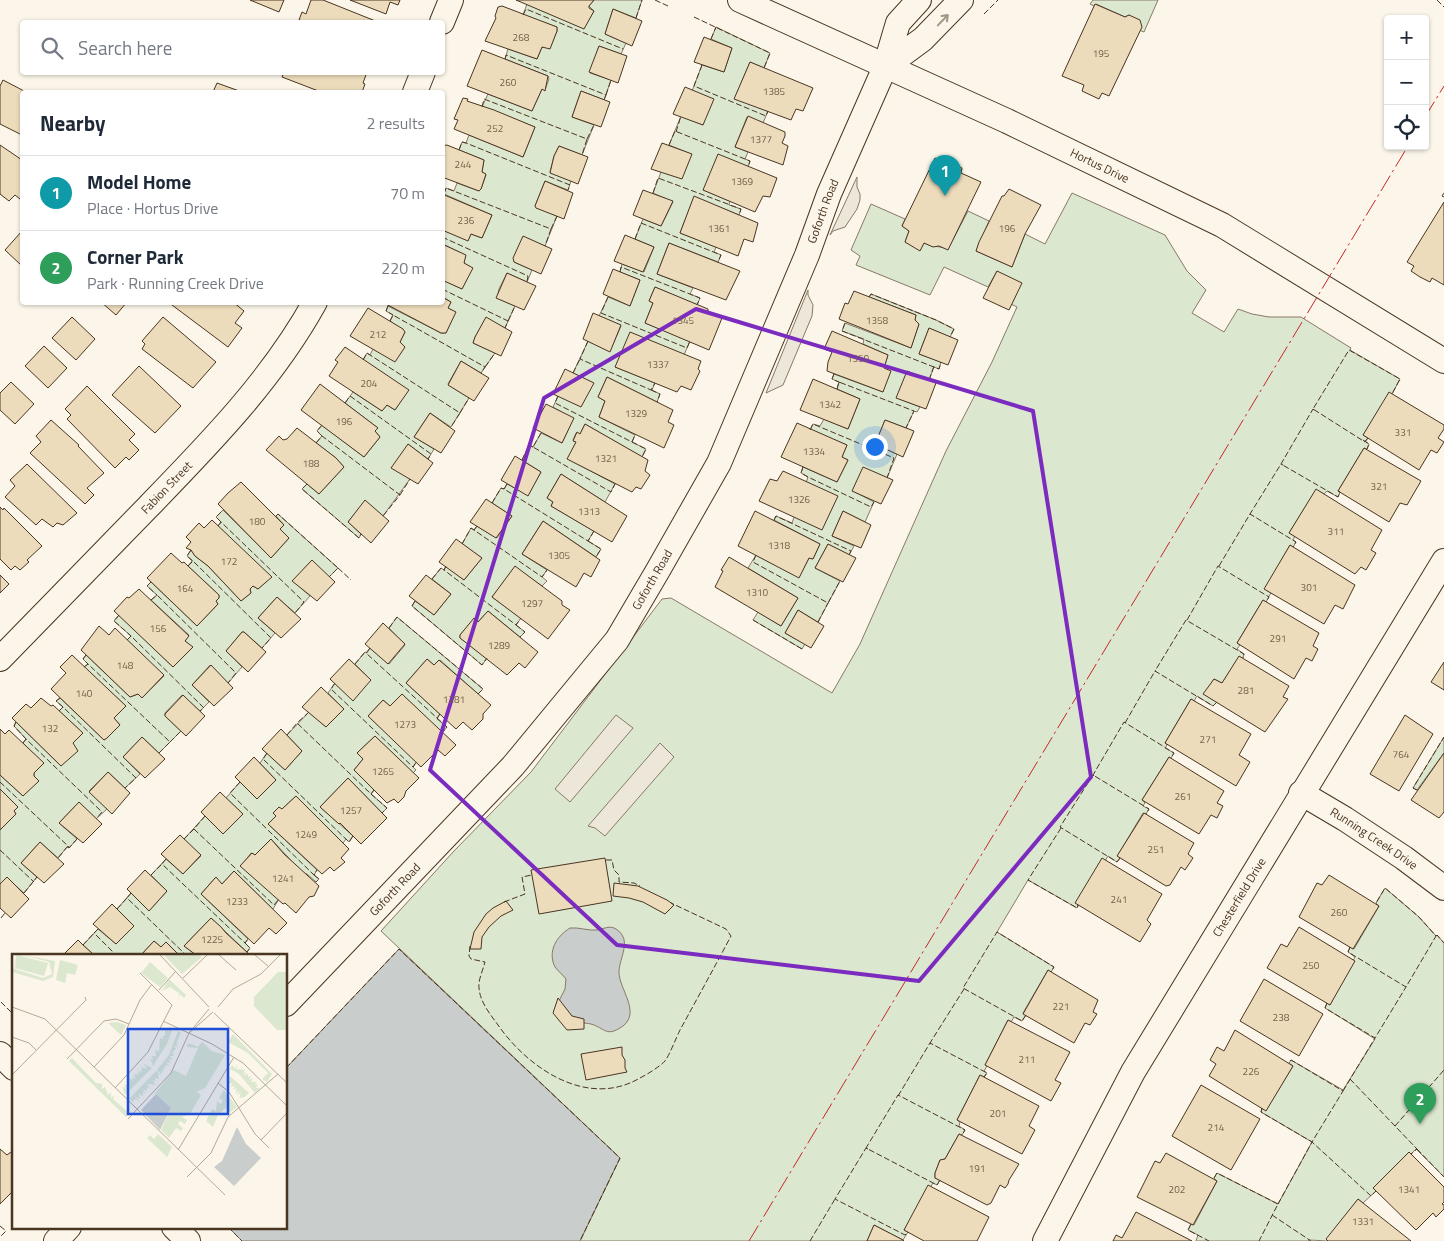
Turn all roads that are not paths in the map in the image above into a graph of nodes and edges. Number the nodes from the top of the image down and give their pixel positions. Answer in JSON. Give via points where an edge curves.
{"nodes":[{"id":1,"x":451,"y":0,"type":"edge"},
{"id":2,"x":740,"y":0,"type":"edge"},
{"id":3,"x":920,"y":0,"type":"edge"},
{"id":4,"x":961,"y":0,"type":"edge"},
{"id":5,"x":443,"y":20,"type":"edge"},
{"id":6,"x":885,"y":67,"type":"junction"},
{"id":7,"x":422,"y":75,"type":"edge"},
{"id":8,"x":416,"y":90,"type":"edge"},
{"id":9,"x":313,"y":305,"type":"edge"},
{"id":10,"x":1444,"y":361,"type":"edge"},
{"id":11,"x":1444,"y":561,"type":"edge"},
{"id":12,"x":0,"y":659,"type":"edge"},
{"id":13,"x":1301,"y":793,"type":"junction"},
{"id":14,"x":1444,"y":888,"type":"edge"},
{"id":15,"x":288,"y":1002,"type":"edge"},
{"id":16,"x":0,"y":1054,"type":"edge"},
{"id":17,"x":12,"y":1066,"type":"edge"},
{"id":18,"x":68,"y":1228,"type":"edge"},
{"id":19,"x":175,"y":1228,"type":"edge"},
{"id":20,"x":56,"y":1241,"type":"edge"},
{"id":21,"x":188,"y":1241,"type":"edge"},
{"id":22,"x":1044,"y":1241,"type":"edge"}],
"edges":[{"from":1,"to":5,"type":"street"},
{"from":2,"to":6,"type":"street","name":"Hortus Drive"},
{"from":3,"to":6,"type":"street","name":"Goforth Road","via":[[898,23]]},
{"from":6,"to":4,"type":"street","name":"Goforth Road","one_way":true,"via":[[923,39]]},
{"from":6,"to":10,"type":"street","name":"Hortus Drive","via":[[1007,121],[1222,225]]},
{"from":6,"to":15,"type":"street","name":"Goforth Road","via":[[829,194],[719,463],[617,640],[513,766]]},
{"from":7,"to":8,"type":"street"},
{"from":9,"to":12,"type":"street","name":"Fabion Street","via":[[258,386],[218,435]]},
{"from":11,"to":13,"type":"street","name":"Chesterfield Drive"},
{"from":13,"to":14,"type":"street","name":"Running Creek Drive","via":[[1404,858]]},
{"from":13,"to":22,"type":"street","name":"Chesterfield Drive","via":[[1133,1072]]},
{"from":16,"to":17,"type":"street"},
{"from":18,"to":20,"type":"street"},
{"from":19,"to":21,"type":"street"}]}
